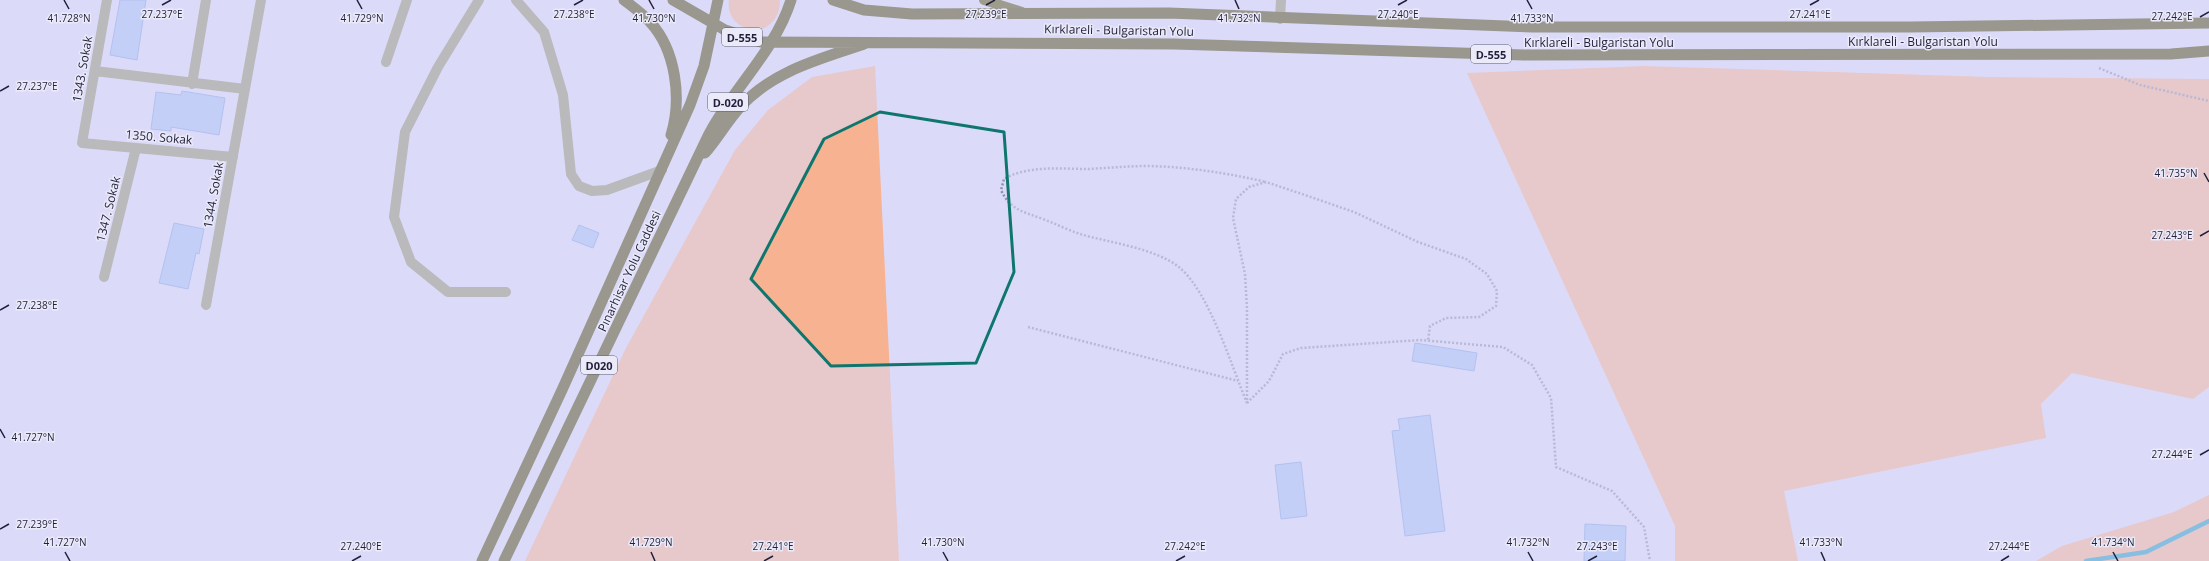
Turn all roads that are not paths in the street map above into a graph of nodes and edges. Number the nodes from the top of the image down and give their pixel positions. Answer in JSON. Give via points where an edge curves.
{"nodes":[{"id":1,"x":107,"y":0,"type":"edge"},
{"id":2,"x":206,"y":0,"type":"edge"},
{"id":3,"x":262,"y":0,"type":"edge"},
{"id":4,"x":407,"y":0,"type":"edge"},
{"id":5,"x":479,"y":0,"type":"edge"},
{"id":6,"x":516,"y":0,"type":"edge"},
{"id":7,"x":624,"y":0,"type":"edge"},
{"id":8,"x":673,"y":0,"type":"edge"},
{"id":9,"x":718,"y":0,"type":"edge"},
{"id":10,"x":791,"y":0,"type":"edge"},
{"id":11,"x":833,"y":0,"type":"edge"},
{"id":12,"x":984,"y":0,"type":"edge"},
{"id":13,"x":1281,"y":0,"type":"edge"},
{"id":14,"x":1030,"y":14,"type":"junction"},
{"id":15,"x":1280,"y":19,"type":"junction"},
{"id":16,"x":2209,"y":23,"type":"edge"},
{"id":17,"x":713,"y":24,"type":"junction"},
{"id":18,"x":873,"y":41,"type":"junction"},
{"id":19,"x":773,"y":42,"type":"junction"},
{"id":20,"x":2209,"y":51,"type":"edge"},
{"id":21,"x":386,"y":62,"type":"dead end"},
{"id":22,"x":95,"y":71,"type":"junction"},
{"id":23,"x":192,"y":84,"type":"junction"},
{"id":24,"x":246,"y":89,"type":"junction"},
{"id":25,"x":82,"y":143,"type":"joint"},
{"id":26,"x":136,"y":148,"type":"junction"},
{"id":27,"x":233,"y":157,"type":"junction"},
{"id":28,"x":692,"y":167,"type":"junction"},
{"id":29,"x":662,"y":170,"type":"junction"},
{"id":30,"x":104,"y":277,"type":"dead end"},
{"id":31,"x":506,"y":292,"type":"dead end"},
{"id":32,"x":206,"y":305,"type":"dead end"},
{"id":33,"x":482,"y":561,"type":"edge"},
{"id":34,"x":504,"y":561,"type":"edge"}],
"edges":[{"from":1,"to":22,"type":"street","name":"1343. Sokak"},
{"from":2,"to":23,"type":"street"},
{"from":3,"to":24,"type":"street","name":"1344. Sokak"},
{"from":4,"to":21,"type":"street"},
{"from":5,"to":31,"type":"street","via":[[438,67],[405,132],[394,217],[411,262],[448,292]]},
{"from":6,"to":29,"type":"street","via":[[544,32],[563,95],[571,174],[579,186],[592,191],[607,190]]},
{"from":7,"to":29,"type":"highway","via":[[660,34],[671,62],[675,80],[676,109]]},
{"from":8,"to":17,"type":"highway","number":"D-555"},
{"from":9,"to":17,"type":"highway","name":"Pınarhisar Yolu Caddesi"},
{"from":10,"to":19,"type":"highway","name":"Pınarhisar Yolu Caddesi","number":"D-020"},
{"from":11,"to":14,"type":"highway","name":"Kırklareli - Bulgaristan Yolu","via":[[864,10],[912,14]]},
{"from":12,"to":14,"type":"main road"},
{"from":13,"to":15,"type":"street"},
{"from":14,"to":15,"type":"highway","name":"Kırklareli - Bulgaristan Yolu","via":[[1169,13]]},
{"from":15,"to":16,"type":"highway","name":"Kırklareli - Bulgaristan Yolu","via":[[1533,27],[1911,27]]},
{"from":17,"to":19,"type":"highway","number":"D-555","via":[[738,36],[761,42]]},
{"from":17,"to":29,"type":"highway","name":"Pınarhisar Yolu Caddesi","via":[[698,87]]},
{"from":18,"to":19,"type":"highway","name":"Kırklareli - Bulgaristan Yolu","number":"D-555"},
{"from":18,"to":20,"type":"highway","name":"Kırklareli - Bulgaristan Yolu","number":"D-555","via":[[1174,44],[1524,54],[2171,54]]},
{"from":18,"to":28,"type":"highway","via":[[801,65],[760,89],[743,104]]},
{"from":19,"to":28,"type":"highway","name":"Pınarhisar Yolu Caddesi","number":"D-020","via":[[722,110]]},
{"from":22,"to":23,"type":"street"},
{"from":22,"to":25,"type":"street","name":"1343. Sokak"},
{"from":23,"to":24,"type":"street"},
{"from":24,"to":27,"type":"street","name":"1344. Sokak"},
{"from":25,"to":26,"type":"street","name":"1350. Sokak"},
{"from":26,"to":27,"type":"street","name":"1350. Sokak"},
{"from":26,"to":30,"type":"street","name":"1347. Sokak"},
{"from":27,"to":32,"type":"street","name":"1344. Sokak"},
{"from":28,"to":34,"type":"highway","name":"Pınarhisar Yolu Caddesi","number":"D020"},
{"from":29,"to":33,"type":"highway","name":"Pınarhisar Yolu Caddesi","number":"D020"}]}
